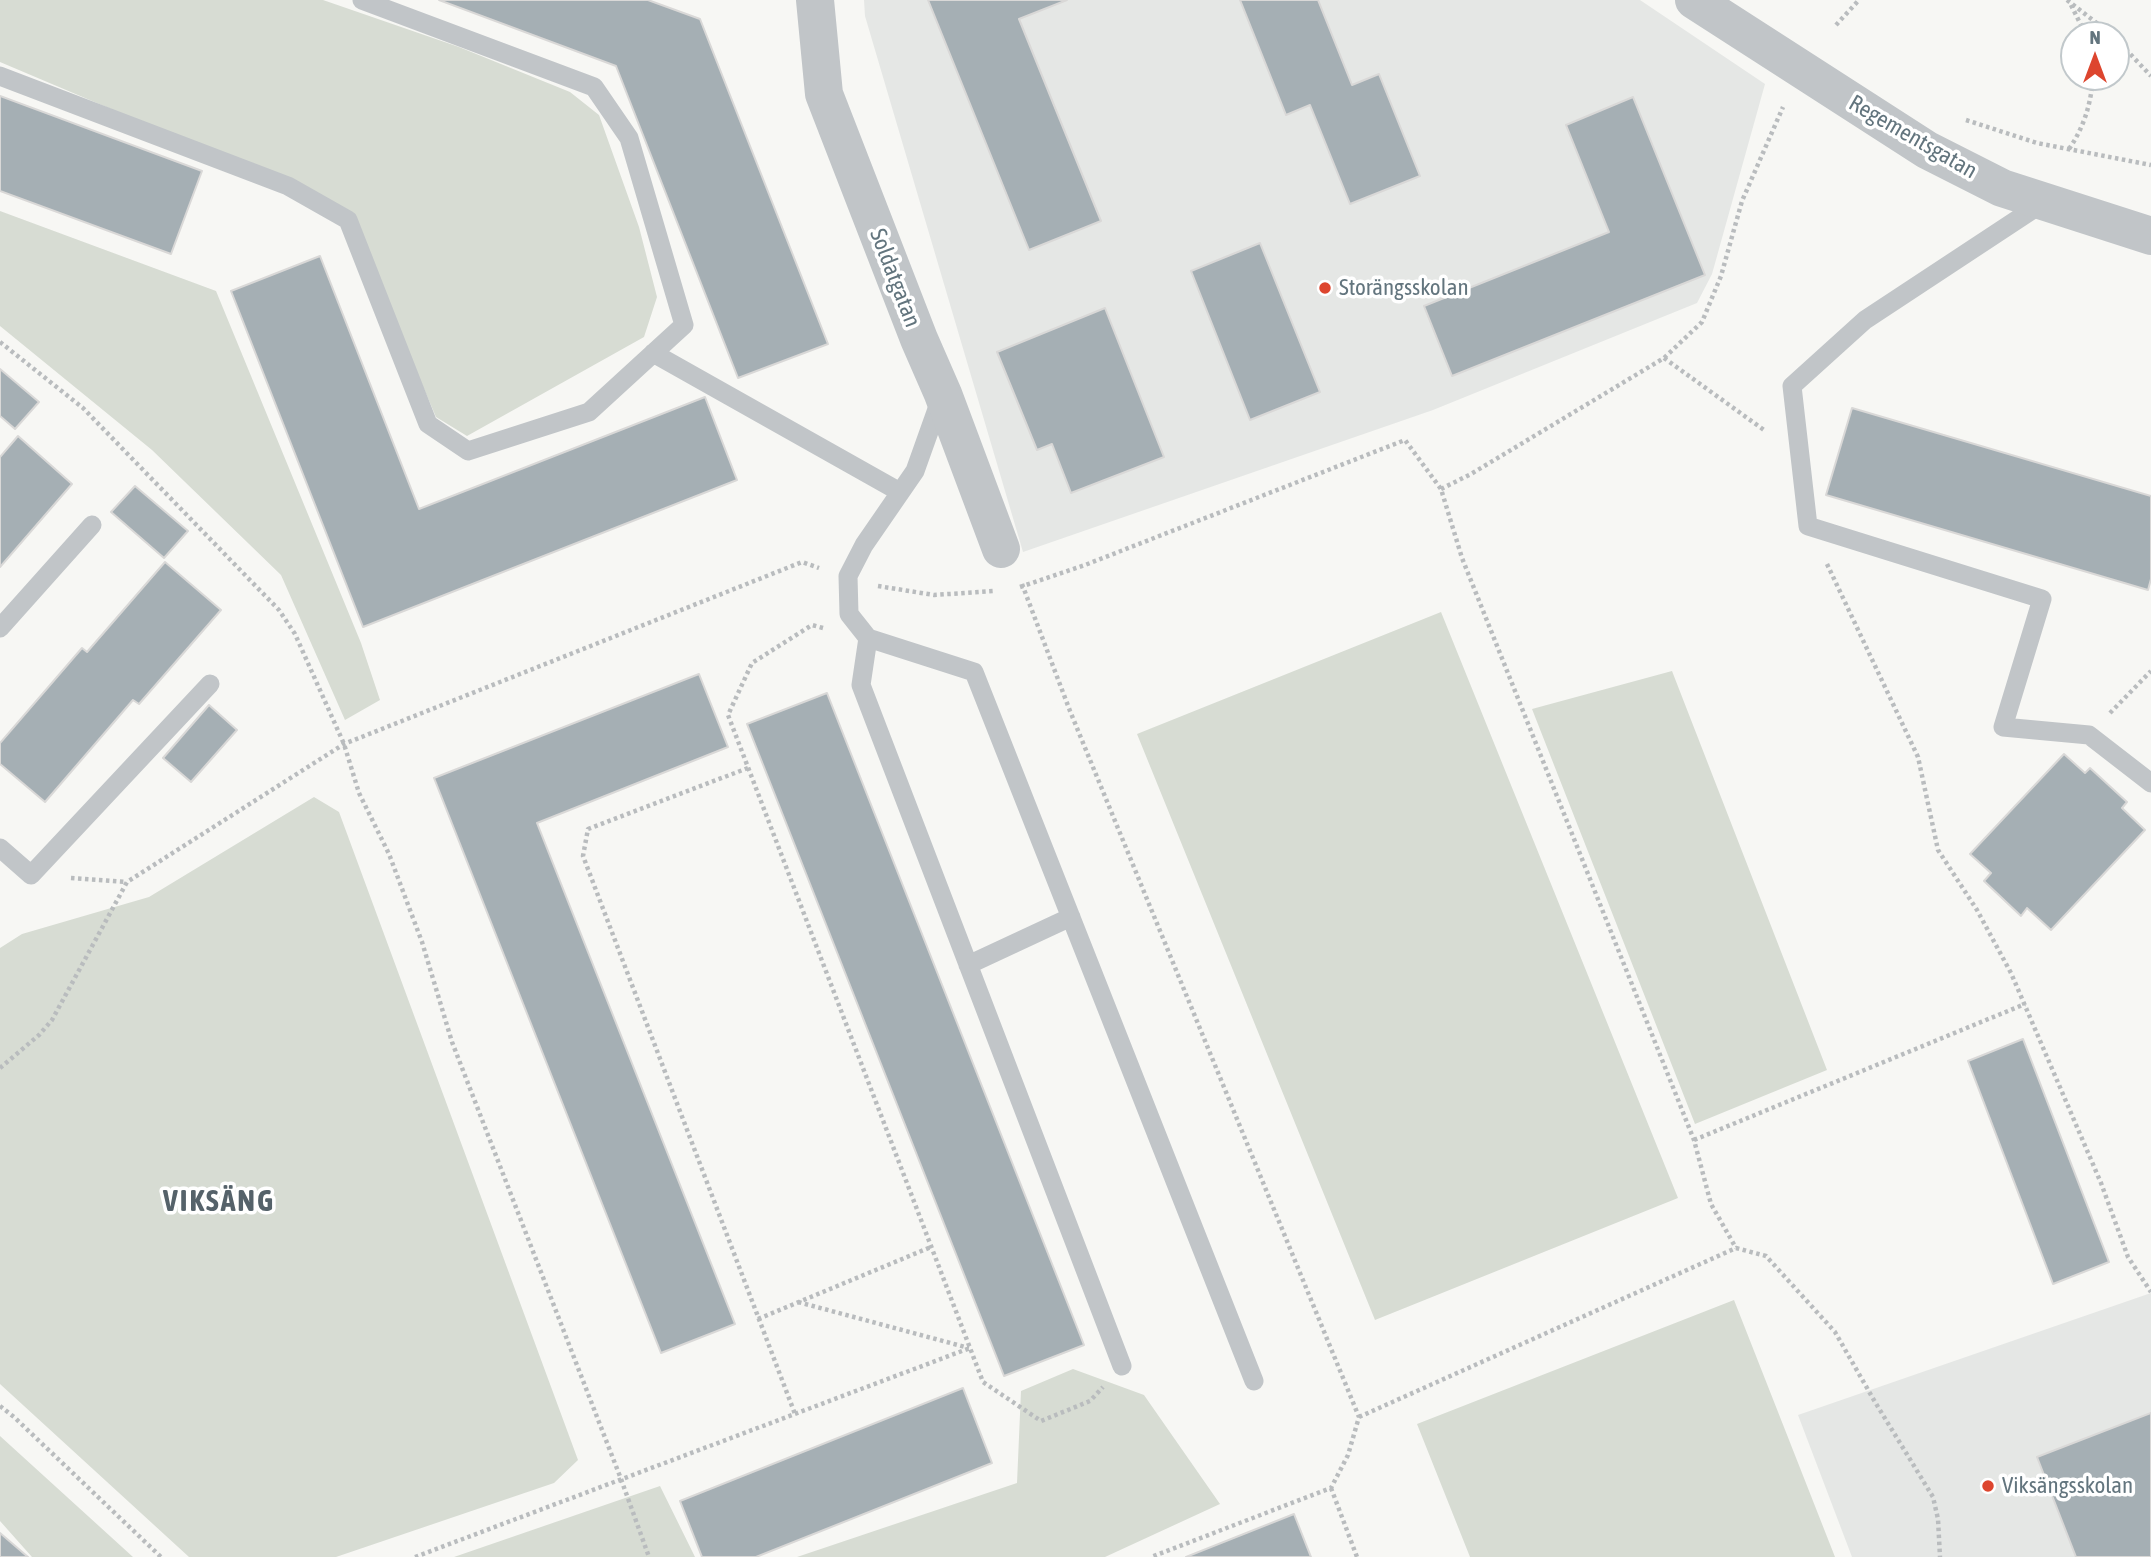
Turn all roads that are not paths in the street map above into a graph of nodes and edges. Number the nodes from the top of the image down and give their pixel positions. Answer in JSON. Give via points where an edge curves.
{"nodes":[{"id":1,"x":362,"y":0,"type":"edge"},
{"id":2,"x":815,"y":0,"type":"edge"},
{"id":3,"x":1694,"y":0,"type":"edge"},
{"id":4,"x":0,"y":76,"type":"edge"},
{"id":5,"x":2044,"y":202,"type":"junction"},
{"id":6,"x":2151,"y":236,"type":"edge"},
{"id":7,"x":653,"y":353,"type":"junction"},
{"id":8,"x":943,"y":394,"type":"junction"},
{"id":9,"x":900,"y":492,"type":"junction"},
{"id":10,"x":92,"y":525,"type":"dead end"},
{"id":11,"x":1001,"y":549,"type":"dead end"},
{"id":12,"x":0,"y":628,"type":"edge"},
{"id":13,"x":868,"y":638,"type":"junction"},
{"id":14,"x":210,"y":684,"type":"dead end"},
{"id":15,"x":2151,"y":783,"type":"edge"},
{"id":16,"x":0,"y":848,"type":"edge"},
{"id":17,"x":1072,"y":917,"type":"junction"},
{"id":18,"x":968,"y":965,"type":"junction"},
{"id":19,"x":1122,"y":1366,"type":"road end"},
{"id":20,"x":1254,"y":1381,"type":"dead end"}],
"edges":[{"from":1,"to":7,"type":"lane","via":[[594,87],[629,138],[684,325]]},
{"from":2,"to":8,"type":"street","name":"Soldatgatan","via":[[824,94]]},
{"from":3,"to":5,"type":"street","name":"Regementsgatan","via":[[1927,150],[2002,188]]},
{"from":4,"to":7,"type":"lane","via":[[288,186],[348,220],[428,424],[468,451],[589,412]]},
{"from":5,"to":6,"type":"street","name":"Regementsgatan"},
{"from":5,"to":15,"type":"lane","via":[[1865,320],[1792,386],[1808,526],[2042,599],[2003,727],[2089,735]]},
{"from":7,"to":9,"type":"lane"},
{"from":8,"to":9,"type":"lane","via":[[915,471]]},
{"from":8,"to":11,"type":"street","name":"Soldatgatan"},
{"from":9,"to":13,"type":"lane","via":[[848,578],[849,614]]},
{"from":10,"to":12,"type":"lane"},
{"from":13,"to":17,"type":"lane","via":[[974,672]]},
{"from":13,"to":18,"type":"lane","via":[[861,685]]},
{"from":14,"to":16,"type":"lane","via":[[31,875]]},
{"from":17,"to":18,"type":"lane"},
{"from":17,"to":20,"type":"lane"},
{"from":18,"to":19,"type":"lane"}]}
